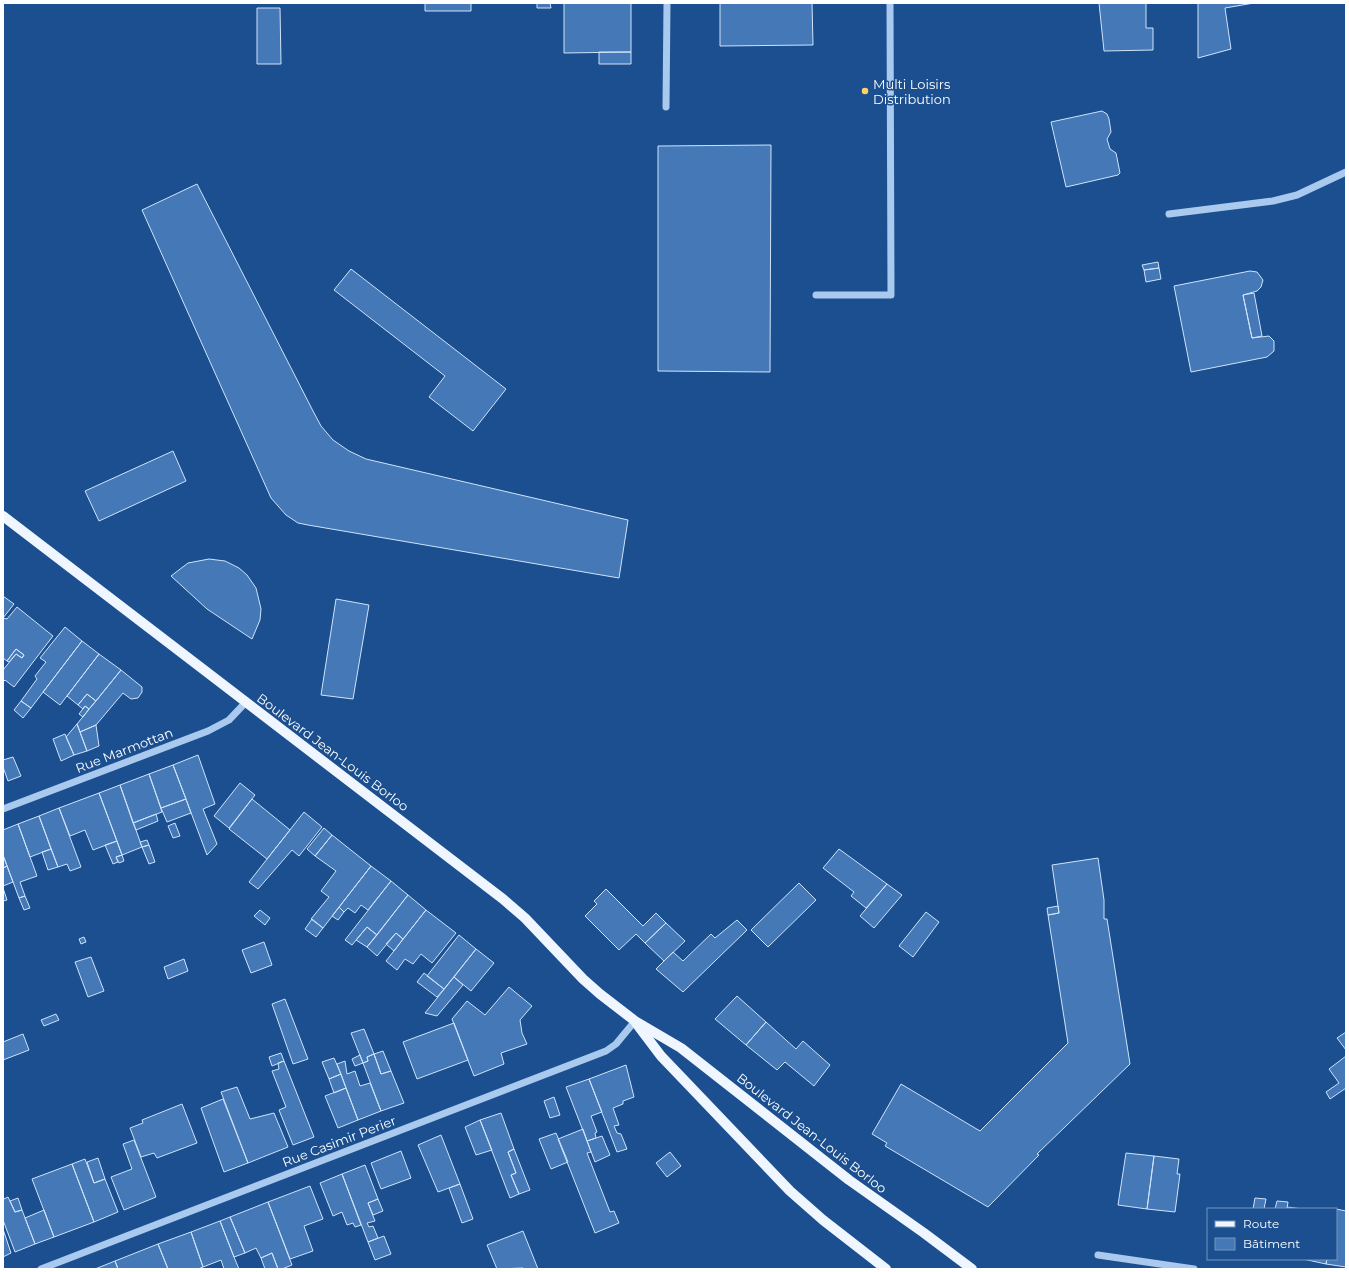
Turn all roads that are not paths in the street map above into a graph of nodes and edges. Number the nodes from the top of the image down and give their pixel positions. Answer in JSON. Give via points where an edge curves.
{"nodes":[{"id":1,"x":667,"y":3,"type":"edge"},
{"id":2,"x":890,"y":3,"type":"edge"},
{"id":3,"x":666,"y":107,"type":"dead end"},
{"id":4,"x":1346,"y":172,"type":"edge"},
{"id":5,"x":1169,"y":214,"type":"dead end"},
{"id":6,"x":816,"y":295,"type":"dead end"},
{"id":7,"x":3,"y":516,"type":"edge"},
{"id":8,"x":246,"y":702,"type":"junction"},
{"id":9,"x":3,"y":809,"type":"edge"},
{"id":10,"x":635,"y":1021,"type":"junction"},
{"id":11,"x":1098,"y":1255,"type":"dead end"},
{"id":12,"x":41,"y":1269,"type":"edge"},
{"id":13,"x":886,"y":1269,"type":"edge"},
{"id":14,"x":972,"y":1269,"type":"edge"},
{"id":15,"x":1194,"y":1269,"type":"edge"}],
"edges":[{"from":1,"to":3,"type":"street"},
{"from":2,"to":6,"type":"street","via":[[891,295]]},
{"from":4,"to":5,"type":"street","via":[[1285,198]]},
{"from":7,"to":8,"type":"main road","name":"Boulevard Jean-Louis Borloo"},
{"from":8,"to":9,"type":"street","name":"Rue Marmottan","via":[[229,720],[208,731]]},
{"from":8,"to":10,"type":"main road","name":"Boulevard Jean-Louis Borloo","via":[[504,899],[591,987]]},
{"from":10,"to":12,"type":"street","name":"Rue Casimir Perier","via":[[616,1044],[606,1051]]},
{"from":10,"to":13,"type":"main road","name":"Boulevard Jean-Louis Borloo","via":[[661,1056],[790,1191]]},
{"from":10,"to":14,"type":"main road","name":"Boulevard Jean-Louis Borloo","via":[[681,1048],[816,1154]]},
{"from":11,"to":15,"type":"street"}]}
